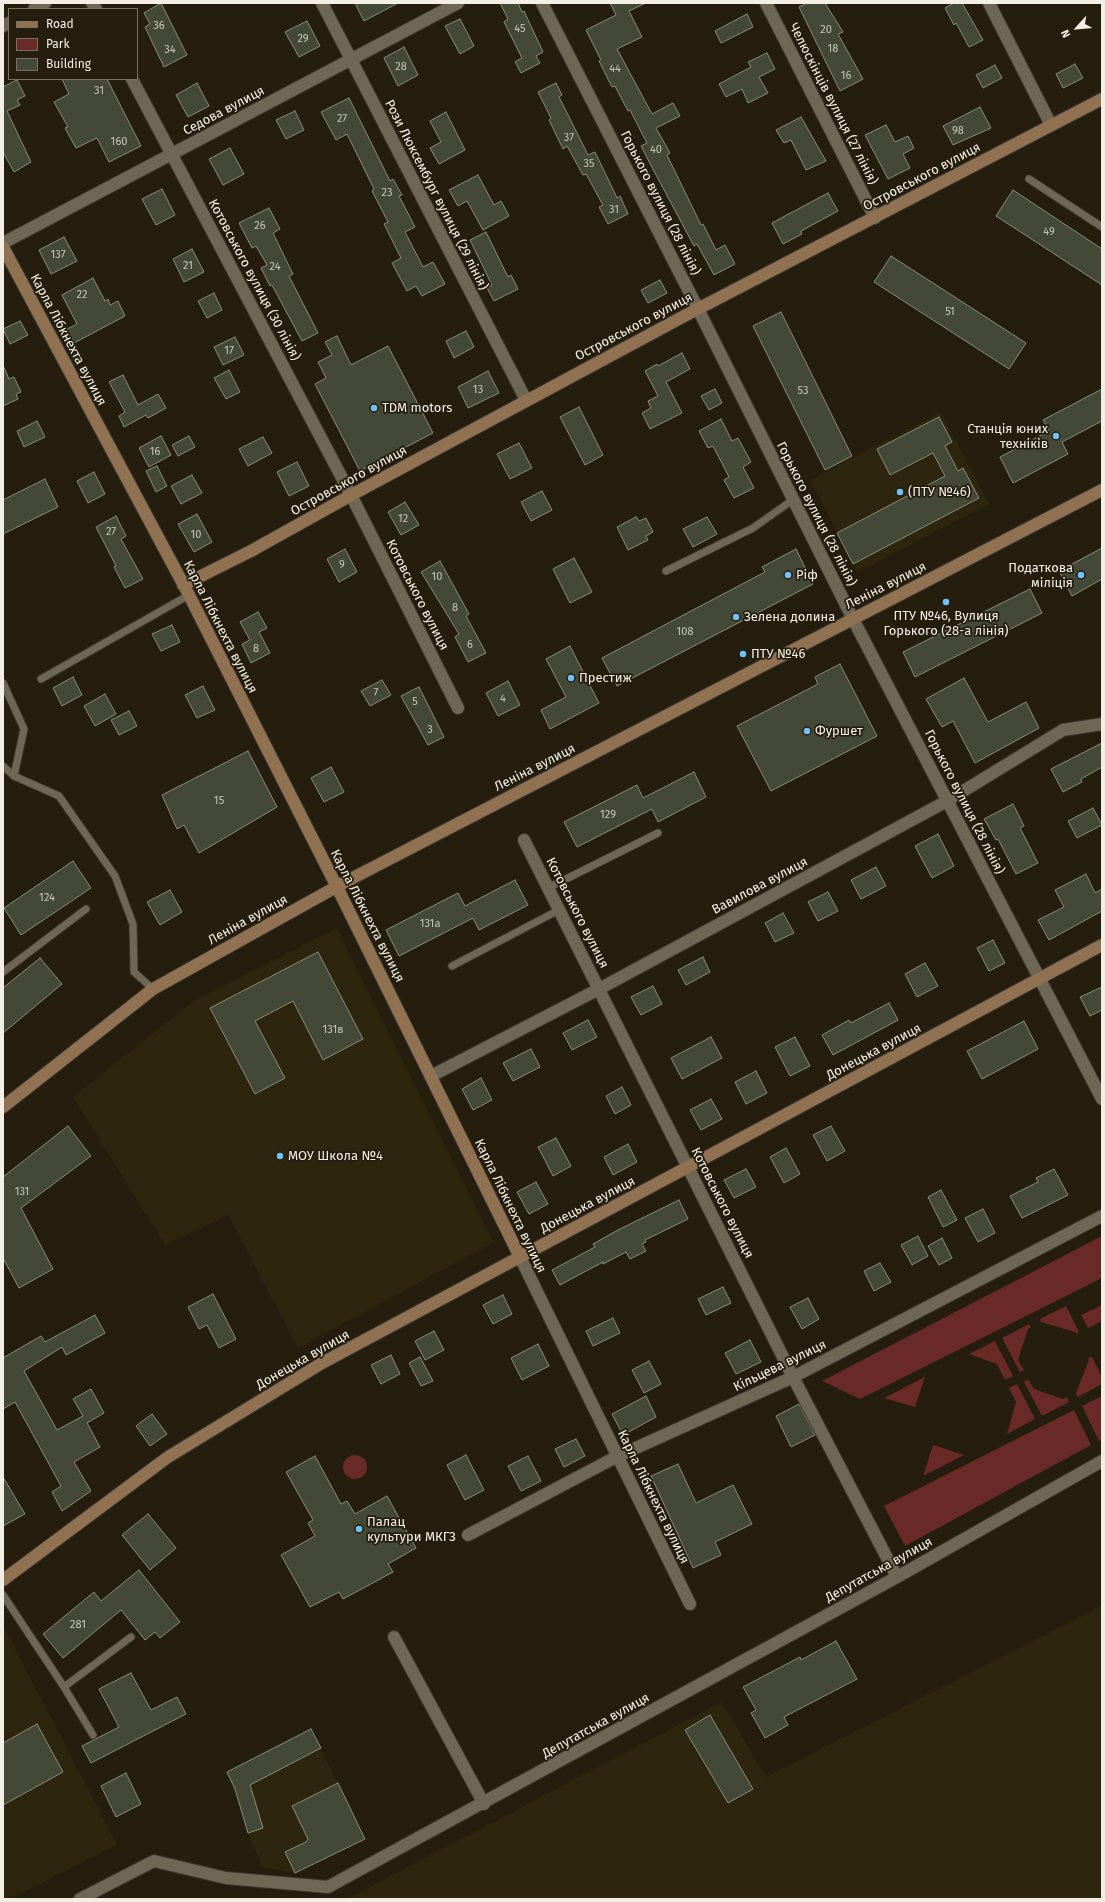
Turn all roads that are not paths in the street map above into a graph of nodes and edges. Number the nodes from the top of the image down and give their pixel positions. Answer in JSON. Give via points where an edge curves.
{"nodes":[{"id":1,"x":45,"y":3,"type":"edge"},
{"id":2,"x":322,"y":3,"type":"edge"},
{"id":3,"x":458,"y":3,"type":"edge"},
{"id":4,"x":542,"y":3,"type":"edge"},
{"id":5,"x":766,"y":3,"type":"edge"},
{"id":6,"x":989,"y":3,"type":"edge"},
{"id":7,"x":36,"y":8,"type":"edge"},
{"id":8,"x":351,"y":60,"type":"junction"},
{"id":9,"x":133,"y":80,"type":"edge"},
{"id":10,"x":1102,"y":99,"type":"edge"},
{"id":11,"x":1051,"y":125,"type":"junction"},
{"id":12,"x":172,"y":154,"type":"junction"},
{"id":13,"x":1029,"y":179,"type":"dead end"},
{"id":14,"x":875,"y":218,"type":"junction"},
{"id":15,"x":1102,"y":227,"type":"edge"},
{"id":16,"x":3,"y":243,"type":"edge"},
{"id":17,"x":3,"y":247,"type":"edge"},
{"id":18,"x":698,"y":308,"type":"junction"},
{"id":19,"x":526,"y":400,"type":"junction"},
{"id":20,"x":1102,"y":490,"type":"edge"},
{"id":21,"x":351,"y":495,"type":"junction"},
{"id":22,"x":794,"y":500,"type":"junction"},
{"id":23,"x":666,"y":571,"type":"dead end"},
{"id":24,"x":186,"y":590,"type":"junction"},
{"id":25,"x":853,"y":619,"type":"junction"},
{"id":26,"x":41,"y":679,"type":"dead end"},
{"id":27,"x":3,"y":683,"type":"edge"},
{"id":28,"x":458,"y":708,"type":"dead end"},
{"id":29,"x":1102,"y":724,"type":"edge"},
{"id":30,"x":3,"y":766,"type":"edge"},
{"id":31,"x":14,"y":776,"type":"junction"},
{"id":32,"x":947,"y":801,"type":"junction"},
{"id":33,"x":658,"y":833,"type":"dead end"},
{"id":34,"x":524,"y":840,"type":"dead end"},
{"id":35,"x":337,"y":887,"type":"junction"},
{"id":36,"x":548,"y":888,"type":"junction"},
{"id":37,"x":86,"y":909,"type":"dead end"},
{"id":38,"x":559,"y":910,"type":"junction"},
{"id":39,"x":1102,"y":945,"type":"edge"},
{"id":40,"x":452,"y":966,"type":"dead end"},
{"id":41,"x":3,"y":972,"type":"edge"},
{"id":42,"x":1039,"y":979,"type":"junction"},
{"id":43,"x":599,"y":988,"type":"junction"},
{"id":44,"x":153,"y":989,"type":"junction"},
{"id":45,"x":431,"y":1076,"type":"junction"},
{"id":46,"x":1102,"y":1100,"type":"edge"},
{"id":47,"x":3,"y":1107,"type":"edge"},
{"id":48,"x":688,"y":1167,"type":"junction"},
{"id":49,"x":1102,"y":1216,"type":"edge"},
{"id":50,"x":520,"y":1257,"type":"junction"},
{"id":51,"x":793,"y":1377,"type":"junction"},
{"id":52,"x":618,"y":1456,"type":"junction"},
{"id":53,"x":1102,"y":1461,"type":"edge"},
{"id":54,"x":468,"y":1535,"type":"dead end"},
{"id":55,"x":897,"y":1577,"type":"junction"},
{"id":56,"x":3,"y":1580,"type":"edge"},
{"id":57,"x":3,"y":1595,"type":"edge"},
{"id":58,"x":690,"y":1604,"type":"dead end"},
{"id":59,"x":131,"y":1636,"type":"dead end"},
{"id":60,"x":394,"y":1637,"type":"dead end"},
{"id":61,"x":64,"y":1687,"type":"junction"},
{"id":62,"x":93,"y":1735,"type":"dead end"},
{"id":63,"x":484,"y":1804,"type":"junction"},
{"id":64,"x":80,"y":1899,"type":"edge"}],
"edges":[{"from":1,"to":7,"type":"street"},
{"from":2,"to":8,"type":"street","name":"Рози Люксембург вулиця (29 лiнiя)"},
{"from":3,"to":8,"type":"street","name":"Седова вулиця"},
{"from":4,"to":18,"type":"street","name":"Горького вулиця (28 лiнiя)"},
{"from":5,"to":14,"type":"street","name":"Челюскінців вулиця (27 лiнiя)"},
{"from":6,"to":11,"type":"street"},
{"from":8,"to":12,"type":"street","name":"Седова вулиця"},
{"from":8,"to":19,"type":"street","name":"Рози Люксембург вулиця (29 лiнiя)"},
{"from":9,"to":12,"type":"street","name":"Котовського вулиця (30 лiнiя)"},
{"from":10,"to":11,"type":"street","name":"Островського вулиця"},
{"from":11,"to":14,"type":"street","name":"Островського вулиця"},
{"from":12,"to":16,"type":"street","name":"Седова вулиця"},
{"from":12,"to":21,"type":"street","name":"Котовського вулиця (30 лiнiя)"},
{"from":13,"to":15,"type":"lane"},
{"from":14,"to":18,"type":"street","name":"Островського вулиця"},
{"from":17,"to":24,"type":"street","name":"Карла Лібкнехта вулиця"},
{"from":18,"to":19,"type":"street","name":"Островського вулиця"},
{"from":18,"to":22,"type":"street","name":"Горького вулиця (28 лiнiя)"},
{"from":19,"to":21,"type":"street","name":"Островського вулиця"},
{"from":20,"to":25,"type":"street","name":"Леніна вулиця"},
{"from":21,"to":24,"type":"street","name":"Островського вулиця"},
{"from":21,"to":28,"type":"street","name":"Котовського вулиця"},
{"from":22,"to":23,"type":"lane","via":[[753,528]]},
{"from":22,"to":25,"type":"street","name":"Горького вулиця (28 лiнiя)"},
{"from":24,"to":26,"type":"lane"},
{"from":24,"to":35,"type":"street","name":"Карла Лібкнехта вулиця"},
{"from":25,"to":32,"type":"street","name":"Горького вулиця (28 лiнiя)"},
{"from":25,"to":35,"type":"street","name":"Леніна вулиця"},
{"from":27,"to":31,"type":"lane","via":[[24,729]]},
{"from":29,"to":32,"type":"street","name":"Вавилова вулиця","via":[[1062,730]]},
{"from":30,"to":31,"type":"lane"},
{"from":31,"to":44,"type":"lane","via":[[59,796],[115,876],[133,924],[134,972]]},
{"from":32,"to":42,"type":"street","name":"Горького вулиця (28 лiнiя)"},
{"from":32,"to":43,"type":"street","name":"Вавилова вулиця"},
{"from":33,"to":36,"type":"lane"},
{"from":34,"to":36,"type":"street","name":"Котовського вулиця"},
{"from":35,"to":44,"type":"street","name":"Леніна вулиця"},
{"from":35,"to":45,"type":"street","name":"Карла Лібкнехта вулиця"},
{"from":36,"to":38,"type":"street","name":"Котовського вулиця"},
{"from":37,"to":41,"type":"lane"},
{"from":38,"to":40,"type":"lane"},
{"from":38,"to":43,"type":"street","name":"Котовського вулиця"},
{"from":39,"to":42,"type":"street","name":"Донецька вулиця"},
{"from":42,"to":46,"type":"street","name":"Горького вулиця (28 лiнiя)"},
{"from":42,"to":48,"type":"street","name":"Донецька вулиця"},
{"from":43,"to":45,"type":"street","name":"Вавилова вулиця"},
{"from":43,"to":48,"type":"street","name":"Котовського вулиця"},
{"from":44,"to":47,"type":"street","name":"Леніна вулиця"},
{"from":45,"to":50,"type":"street","name":"Карла Лібкнехта вулиця"},
{"from":48,"to":50,"type":"street","name":"Донецька вулиця"},
{"from":48,"to":51,"type":"street","name":"Котовського вулиця"},
{"from":49,"to":51,"type":"street","name":"Кільцева вулиця"},
{"from":50,"to":52,"type":"street","name":"Карла Лібкнехта вулиця"},
{"from":50,"to":56,"type":"street","name":"Донецька вулиця","via":[[322,1363],[168,1456]]},
{"from":51,"to":52,"type":"street","name":"Кільцева вулиця"},
{"from":51,"to":55,"type":"street","name":"Котовського вулиця"},
{"from":52,"to":54,"type":"street","name":"Кільцева вулиця"},
{"from":52,"to":58,"type":"street","name":"Карла Лібкнехта вулиця"},
{"from":53,"to":55,"type":"street","name":"Депутатська вулиця"},
{"from":55,"to":63,"type":"street","name":"Депутатська вулиця"},
{"from":57,"to":61,"type":"lane"},
{"from":59,"to":61,"type":"lane"},
{"from":60,"to":63,"type":"street"},
{"from":61,"to":62,"type":"lane"},
{"from":63,"to":64,"type":"street","name":"Депутатська вулиця","via":[[328,1887],[226,1878],[154,1861]]}]}
